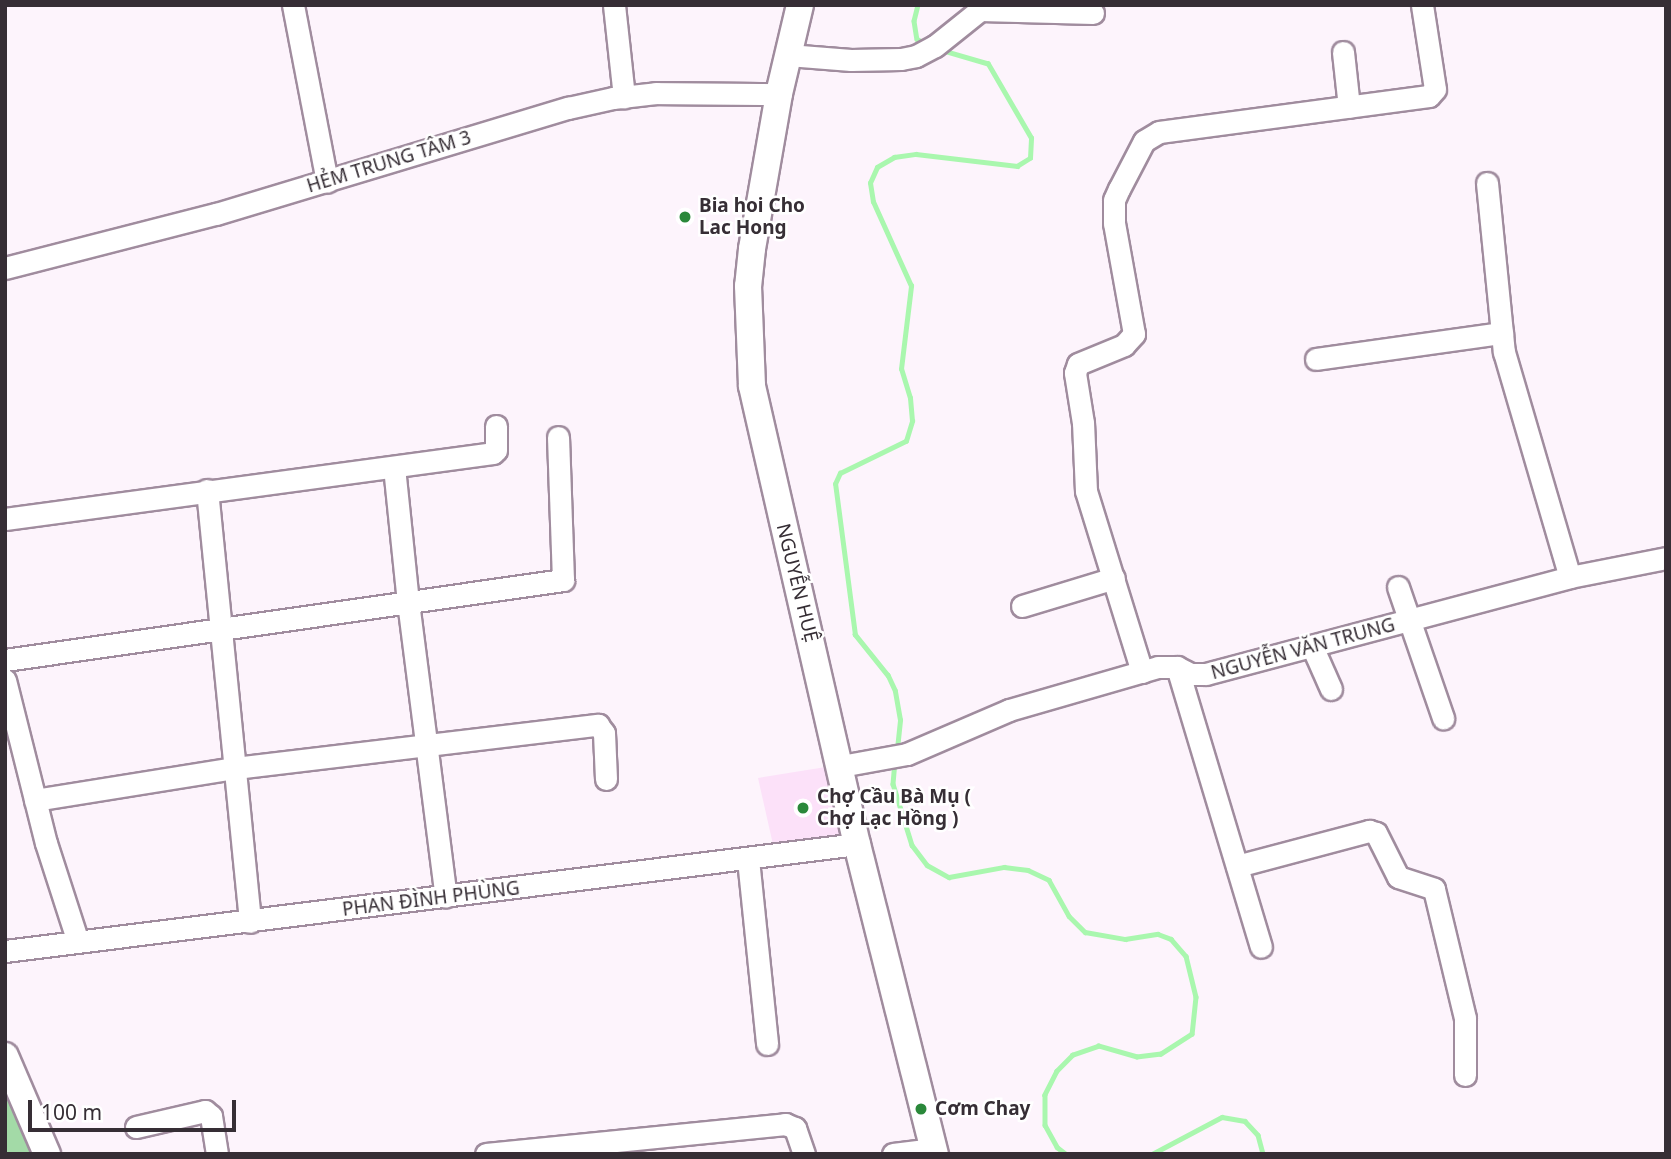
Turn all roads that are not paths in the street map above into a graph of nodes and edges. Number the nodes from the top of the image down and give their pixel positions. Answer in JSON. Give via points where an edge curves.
{"nodes":[{"id":1,"x":293,"y":5,"type":"edge"},
{"id":2,"x":614,"y":5,"type":"edge"},
{"id":3,"x":800,"y":5,"type":"edge"},
{"id":4,"x":1422,"y":5,"type":"edge"},
{"id":5,"x":1093,"y":13,"type":"dead end"},
{"id":6,"x":1343,"y":52,"type":"dead end"},
{"id":7,"x":788,"y":55,"type":"junction"},
{"id":8,"x":779,"y":94,"type":"junction"},
{"id":9,"x":624,"y":97,"type":"junction"},
{"id":10,"x":1349,"y":107,"type":"junction"},
{"id":11,"x":327,"y":182,"type":"junction"},
{"id":12,"x":1487,"y":183,"type":"dead end"},
{"id":13,"x":5,"y":268,"type":"edge"},
{"id":14,"x":1502,"y":333,"type":"junction"},
{"id":15,"x":1316,"y":359,"type":"dead end"},
{"id":16,"x":496,"y":426,"type":"dead end"},
{"id":17,"x":558,"y":437,"type":"dead end"},
{"id":18,"x":394,"y":467,"type":"junction"},
{"id":19,"x":208,"y":490,"type":"junction"},
{"id":20,"x":5,"y":519,"type":"edge"},
{"id":21,"x":1666,"y":558,"type":"edge"},
{"id":22,"x":1570,"y":577,"type":"junction"},
{"id":23,"x":1114,"y":578,"type":"junction"},
{"id":24,"x":1398,"y":587,"type":"dead end"},
{"id":25,"x":408,"y":602,"type":"junction"},
{"id":26,"x":1022,"y":606,"type":"dead end"},
{"id":27,"x":1411,"y":621,"type":"junction"},
{"id":28,"x":223,"y":627,"type":"junction"},
{"id":29,"x":1312,"y":646,"type":"junction"},
{"id":30,"x":15,"y":660,"type":"edge"},
{"id":31,"x":1177,"y":667,"type":"junction"},
{"id":32,"x":1142,"y":672,"type":"junction"},
{"id":33,"x":5,"y":680,"type":"edge"},
{"id":34,"x":1331,"y":689,"type":"dead end"},
{"id":35,"x":1443,"y":718,"type":"dead end"},
{"id":36,"x":428,"y":746,"type":"junction"},
{"id":37,"x":841,"y":766,"type":"junction"},
{"id":38,"x":235,"y":768,"type":"junction"},
{"id":39,"x":606,"y":779,"type":"dead end"},
{"id":40,"x":35,"y":800,"type":"junction"},
{"id":41,"x":857,"y":844,"type":"junction"},
{"id":42,"x":748,"y":859,"type":"junction"},
{"id":43,"x":1237,"y":866,"type":"junction"},
{"id":44,"x":446,"y":897,"type":"junction"},
{"id":45,"x":250,"y":922,"type":"junction"},
{"id":46,"x":78,"y":942,"type":"junction"},
{"id":47,"x":1261,"y":947,"type":"dead end"},
{"id":48,"x":5,"y":951,"type":"edge"},
{"id":49,"x":767,"y":1044,"type":"dead end"},
{"id":50,"x":5,"y":1056,"type":"edge"},
{"id":51,"x":1465,"y":1075,"type":"dead end"},
{"id":52,"x":136,"y":1127,"type":"dead end"},
{"id":53,"x":934,"y":1152,"type":"edge"},
{"id":54,"x":47,"y":1154,"type":"edge"},
{"id":55,"x":218,"y":1154,"type":"edge"},
{"id":56,"x":486,"y":1154,"type":"edge"},
{"id":57,"x":804,"y":1154,"type":"edge"},
{"id":58,"x":893,"y":1154,"type":"edge"}],
"edges":[{"from":1,"to":11,"type":"street"},
{"from":2,"to":9,"type":"street"},
{"from":3,"to":7,"type":"main road","name":"NGUYỄN HUỆ"},
{"from":4,"to":10,"type":"street","via":[[1434,94]]},
{"from":5,"to":7,"type":"street","via":[[981,10],[916,56],[851,60]]},
{"from":6,"to":10,"type":"street"},
{"from":7,"to":8,"type":"main road","name":"NGUYỄN HUỆ"},
{"from":8,"to":9,"type":"street","name":"HẺM TRUNG TÂM 3"},
{"from":8,"to":37,"type":"main road","name":"NGUYỄN HUỆ","via":[[748,286],[752,386]]},
{"from":9,"to":11,"type":"street","name":"HẺM TRUNG TÂM 3","via":[[568,108]]},
{"from":10,"to":23,"type":"street","via":[[1152,134],[1119,189],[1112,211],[1132,339],[1078,364],[1075,373],[1086,491]]},
{"from":11,"to":13,"type":"street","name":"HẺM TRUNG TÂM 3"},
{"from":12,"to":14,"type":"street"},
{"from":14,"to":15,"type":"street"},
{"from":14,"to":22,"type":"street"},
{"from":16,"to":18,"type":"street","via":[[493,453]]},
{"from":17,"to":25,"type":"street","via":[[563,580]]},
{"from":18,"to":19,"type":"street"},
{"from":18,"to":25,"type":"street"},
{"from":19,"to":20,"type":"street"},
{"from":19,"to":28,"type":"street"},
{"from":21,"to":22,"type":"street","name":"NGUYỄN VĂN TRUNG"},
{"from":22,"to":27,"type":"street","name":"NGUYỄN VĂN TRUNG"},
{"from":23,"to":26,"type":"street"},
{"from":23,"to":32,"type":"street"},
{"from":24,"to":27,"type":"street"},
{"from":25,"to":28,"type":"street"},
{"from":25,"to":36,"type":"street"},
{"from":27,"to":29,"type":"street","name":"NGUYỄN VĂN TRUNG"},
{"from":27,"to":35,"type":"street"},
{"from":28,"to":30,"type":"street"},
{"from":28,"to":38,"type":"street"},
{"from":29,"to":31,"type":"street","name":"NGUYỄN VĂN TRUNG","via":[[1200,676]]},
{"from":29,"to":34,"type":"street"},
{"from":31,"to":32,"type":"street","name":"NGUYỄN VĂN TRUNG"},
{"from":31,"to":43,"type":"street"},
{"from":32,"to":37,"type":"street","name":"NGUYỄN VĂN TRUNG","via":[[1009,710],[907,754]]},
{"from":33,"to":40,"type":"street"},
{"from":36,"to":38,"type":"street"},
{"from":36,"to":39,"type":"street","via":[[597,725],[604,733]]},
{"from":36,"to":44,"type":"street"},
{"from":37,"to":41,"type":"main road","name":"NGUYỄN HUỆ"},
{"from":38,"to":40,"type":"street"},
{"from":38,"to":45,"type":"street"},
{"from":40,"to":46,"type":"street"},
{"from":41,"to":42,"type":"street","name":"PHAN ĐÌNH PHÙNG"},
{"from":41,"to":53,"type":"main road","name":"NGUYỄN HUỆ"},
{"from":42,"to":44,"type":"street","name":"PHAN ĐÌNH PHÙNG"},
{"from":42,"to":49,"type":"street"},
{"from":43,"to":47,"type":"street"},
{"from":43,"to":51,"type":"street","via":[[1369,831],[1376,834],[1398,877],[1434,888],[1465,1018]]},
{"from":44,"to":45,"type":"street","name":"PHAN ĐÌNH PHÙNG"},
{"from":45,"to":46,"type":"street","name":"PHAN ĐÌNH PHÙNG"},
{"from":46,"to":48,"type":"street","name":"PHAN ĐÌNH PHÙNG"},
{"from":50,"to":54,"type":"main road"},
{"from":52,"to":55,"type":"street","via":[[205,1111],[211,1116]]},
{"from":53,"to":58,"type":"street"},
{"from":56,"to":57,"type":"street","via":[[785,1124],[795,1128]]}]}
